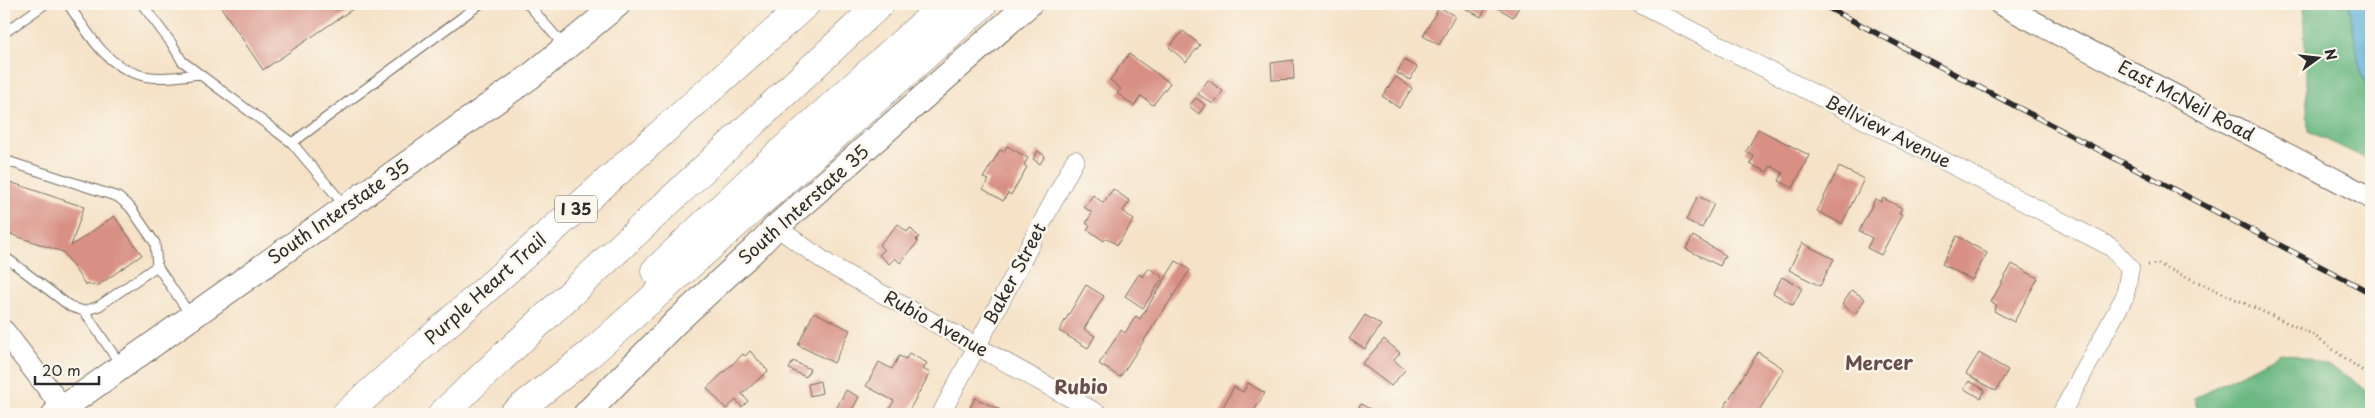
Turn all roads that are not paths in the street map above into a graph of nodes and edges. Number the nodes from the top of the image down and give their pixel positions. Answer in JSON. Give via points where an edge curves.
{"nodes":[{"id":1,"x":45,"y":4,"type":"edge"},
{"id":2,"x":68,"y":4,"type":"edge"},
{"id":3,"x":142,"y":4,"type":"edge"},
{"id":4,"x":480,"y":4,"type":"edge"},
{"id":5,"x":528,"y":4,"type":"edge"},
{"id":6,"x":618,"y":4,"type":"edge"},
{"id":7,"x":806,"y":4,"type":"edge"},
{"id":8,"x":880,"y":4,"type":"edge"},
{"id":9,"x":945,"y":4,"type":"edge"},
{"id":10,"x":983,"y":4,"type":"edge"},
{"id":11,"x":1029,"y":4,"type":"edge"},
{"id":12,"x":1640,"y":4,"type":"edge"},
{"id":13,"x":2000,"y":4,"type":"edge"},
{"id":14,"x":4,"y":33,"type":"edge"},
{"id":15,"x":566,"y":47,"type":"junction"},
{"id":16,"x":200,"y":74,"type":"junction"},
{"id":17,"x":292,"y":143,"type":"junction"},
{"id":18,"x":4,"y":160,"type":"edge"},
{"id":19,"x":1075,"y":160,"type":"dead end"},
{"id":20,"x":2371,"y":198,"type":"edge"},
{"id":21,"x":346,"y":207,"type":"junction"},
{"id":22,"x":776,"y":227,"type":"junction"},
{"id":23,"x":4,"y":256,"type":"edge"},
{"id":24,"x":157,"y":266,"type":"junction"},
{"id":25,"x":84,"y":311,"type":"junction"},
{"id":26,"x":191,"y":317,"type":"junction"},
{"id":27,"x":4,"y":331,"type":"edge"},
{"id":28,"x":977,"y":347,"type":"junction"},
{"id":29,"x":122,"y":366,"type":"junction"},
{"id":30,"x":59,"y":411,"type":"edge"},
{"id":31,"x":346,"y":414,"type":"edge"},
{"id":32,"x":442,"y":414,"type":"edge"},
{"id":33,"x":506,"y":414,"type":"edge"},
{"id":34,"x":513,"y":414,"type":"edge"},
{"id":35,"x":586,"y":414,"type":"edge"},
{"id":36,"x":941,"y":414,"type":"edge"},
{"id":37,"x":1099,"y":414,"type":"edge"},
{"id":38,"x":2061,"y":414,"type":"edge"}],
"edges":[{"from":1,"to":14,"type":"lane"},
{"from":2,"to":16,"type":"lane","via":[[102,52],[117,65],[138,75]]},
{"from":3,"to":16,"type":"lane","via":[[182,62]]},
{"from":4,"to":17,"type":"lane"},
{"from":5,"to":15,"type":"lane"},
{"from":6,"to":15,"type":"main road","name":"South Interstate 35"},
{"from":7,"to":31,"type":"highway","name":"Purple Heart Trail","number":"I 35"},
{"from":8,"to":32,"type":"highway"},
{"from":9,"to":33,"type":"highway","via":[[764,167]]},
{"from":10,"to":34,"type":"highway","via":[[591,353]]},
{"from":11,"to":22,"type":"main road","name":"South Interstate 35"},
{"from":12,"to":38,"type":"street","name":"Bellview Avenue","via":[[2111,247],[2130,268],[2125,296]]},
{"from":13,"to":20,"type":"street","name":"East McNeil Road"},
{"from":15,"to":21,"type":"main road","name":"South Interstate 35","via":[[531,76]]},
{"from":16,"to":17,"type":"lane"},
{"from":17,"to":21,"type":"lane"},
{"from":18,"to":24,"type":"lane","via":[[118,197],[155,242]]},
{"from":19,"to":28,"type":"street","name":"Baker Street"},
{"from":21,"to":26,"type":"main road","name":"South Interstate 35"},
{"from":22,"to":28,"type":"street","name":"Rubio Avenue","via":[[830,266]]},
{"from":22,"to":35,"type":"main road","name":"South Interstate 35"},
{"from":23,"to":25,"type":"lane","via":[[71,307]]},
{"from":24,"to":25,"type":"lane","via":[[99,306]]},
{"from":24,"to":26,"type":"lane"},
{"from":25,"to":29,"type":"lane"},
{"from":26,"to":29,"type":"main road","name":"South Interstate 35"},
{"from":27,"to":30,"type":"street"},
{"from":28,"to":36,"type":"street","name":"Baker Street"},
{"from":28,"to":37,"type":"street","name":"Rubio Avenue"},
{"from":29,"to":30,"type":"main road","name":"South Interstate 35"}]}
